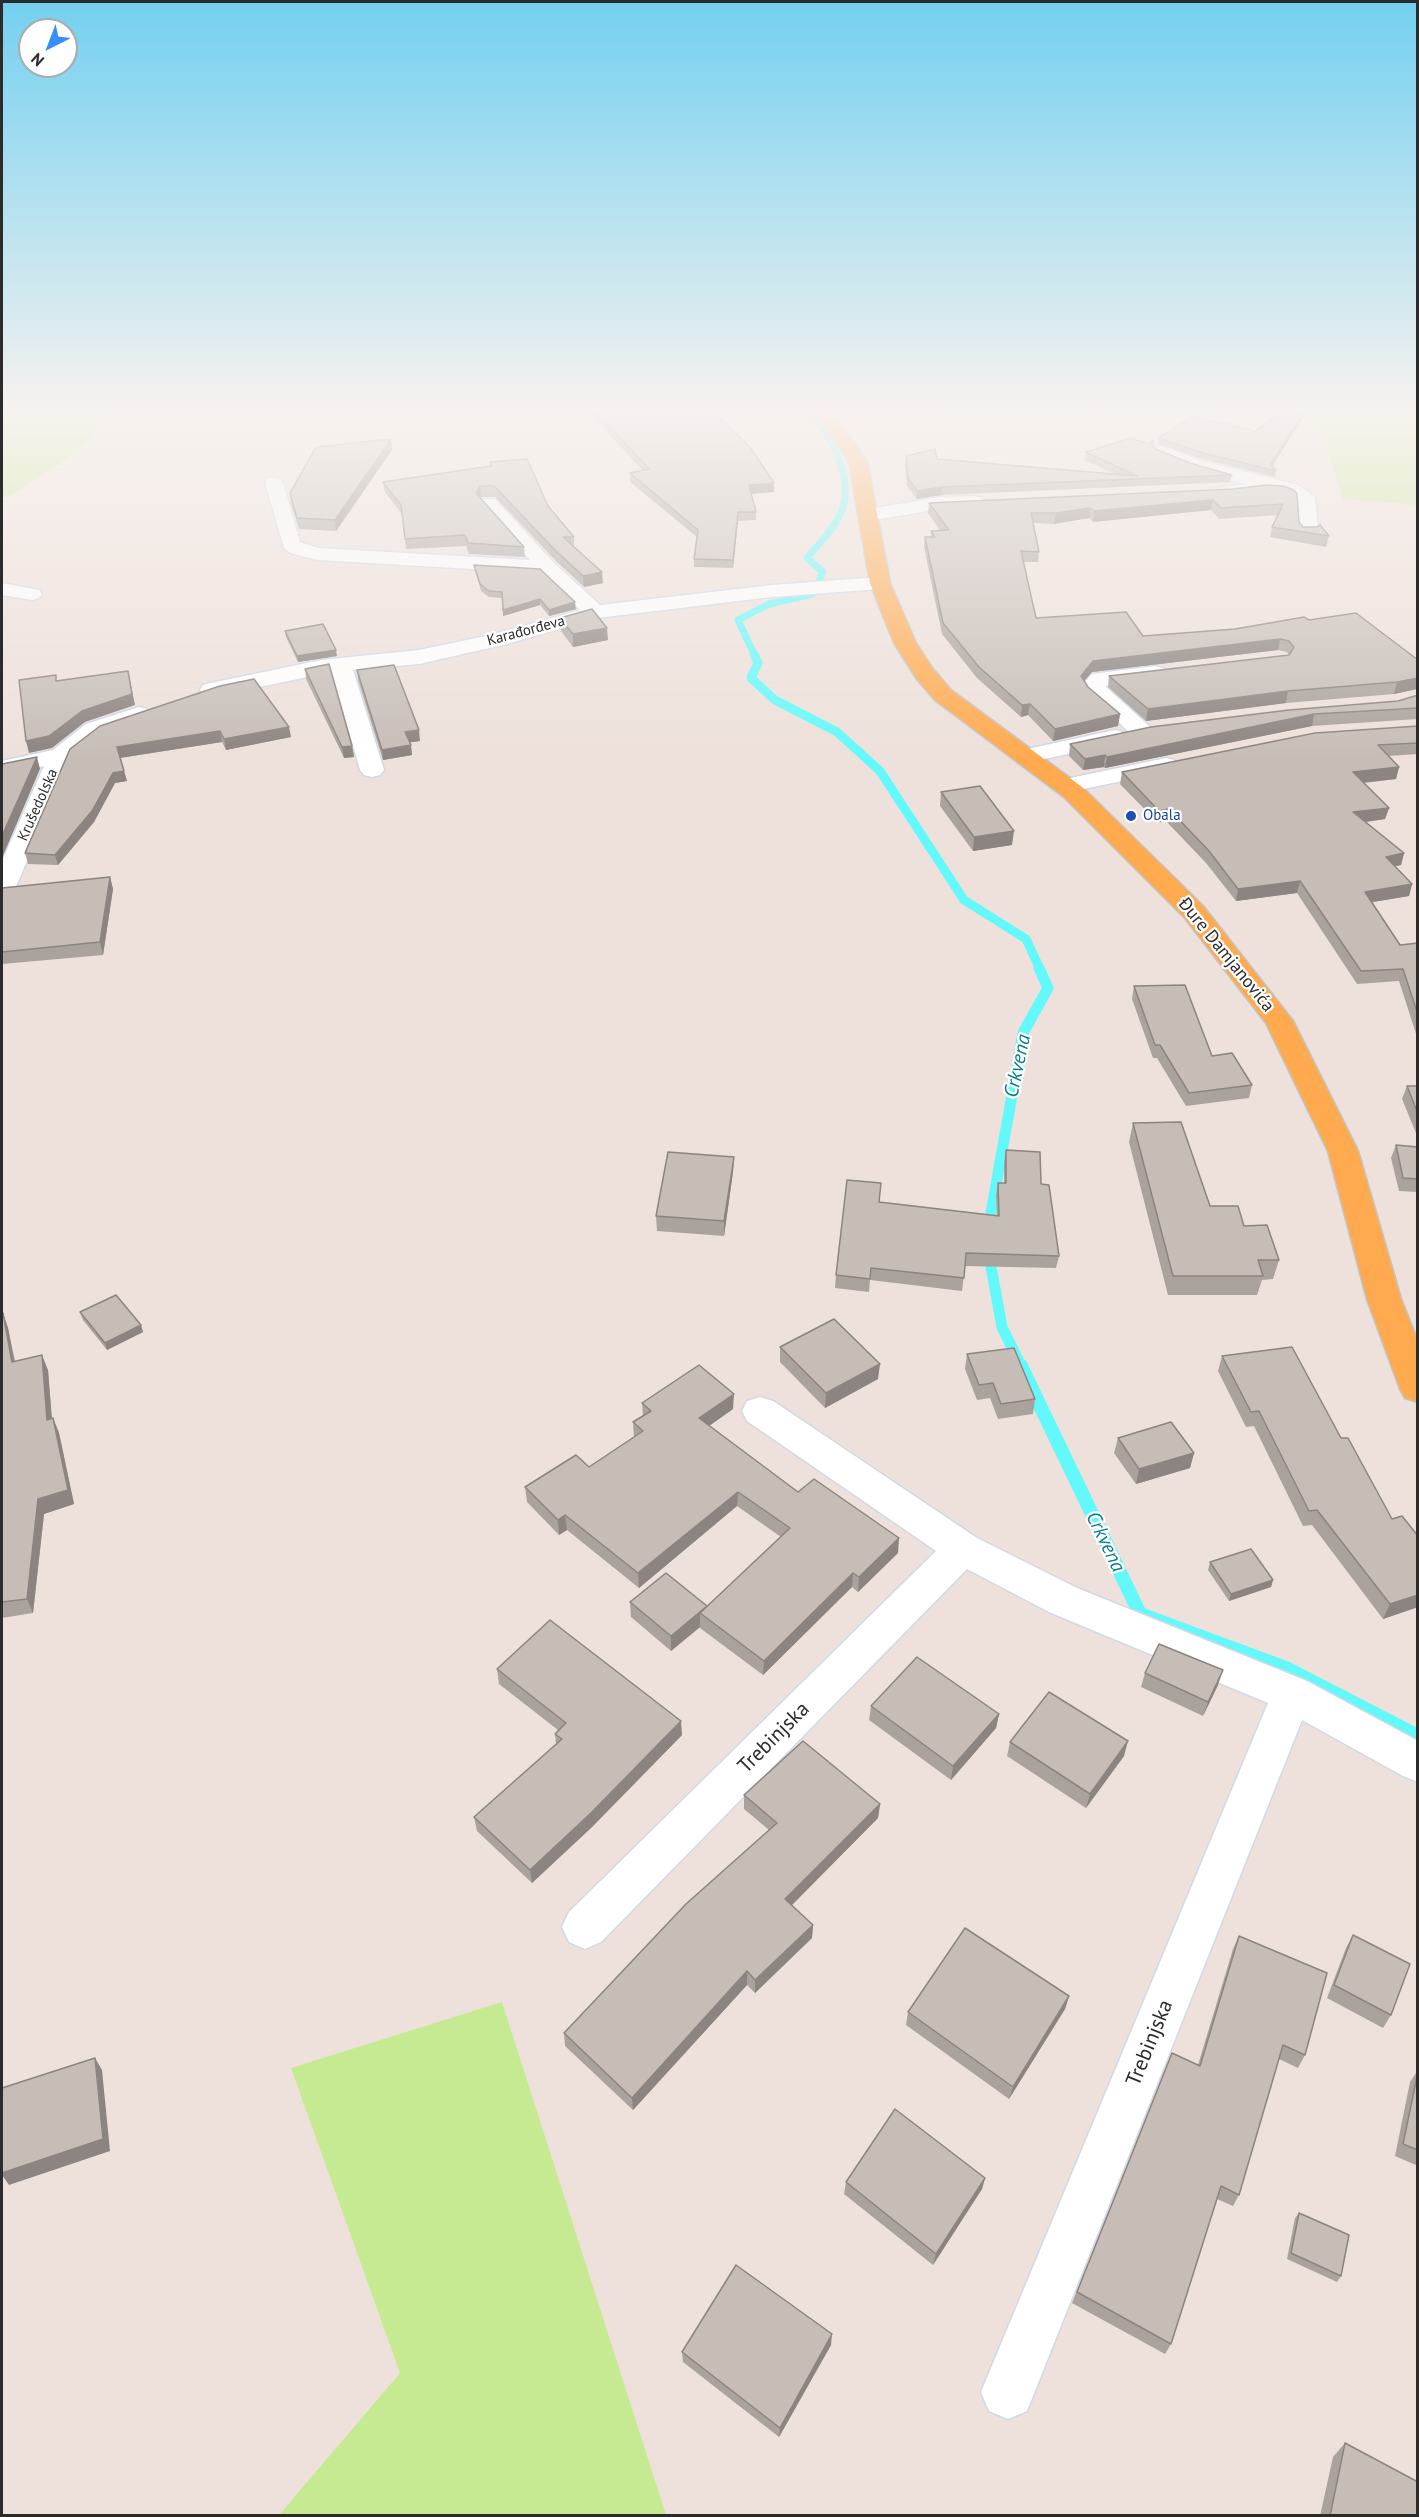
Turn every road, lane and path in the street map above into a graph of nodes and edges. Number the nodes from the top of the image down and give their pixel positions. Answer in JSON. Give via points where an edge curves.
{"nodes":[{"id":1,"x":286,"y":525,"type":"edge"},
{"id":2,"x":509,"y":525,"type":"edge"},
{"id":3,"x":870,"y":525,"type":"edge"},
{"id":4,"x":1308,"y":525,"type":"edge"},
{"id":5,"x":1308,"y":531,"type":"edge"},
{"id":6,"x":547,"y":567,"type":"junction"},
{"id":7,"x":880,"y":584,"type":"junction"},
{"id":8,"x":2,"y":590,"type":"edge"},
{"id":9,"x":32,"y":594,"type":"dead end"},
{"id":10,"x":595,"y":612,"type":"junction"},
{"id":11,"x":341,"y":665,"type":"junction"},
{"id":12,"x":1177,"y":670,"type":"edge"},
{"id":13,"x":194,"y":695,"type":"edge"},
{"id":14,"x":160,"y":706,"type":"edge"},
{"id":15,"x":61,"y":755,"type":"junction"},
{"id":16,"x":1026,"y":756,"type":"junction"},
{"id":17,"x":1187,"y":761,"type":"edge"},
{"id":18,"x":2,"y":768,"type":"edge"},
{"id":19,"x":372,"y":770,"type":"dead end"},
{"id":20,"x":1065,"y":786,"type":"junction"},
{"id":21,"x":2,"y":889,"type":"edge"},
{"id":22,"x":1418,"y":1389,"type":"edge"},
{"id":23,"x":760,"y":1411,"type":"dead end"},
{"id":24,"x":963,"y":1549,"type":"junction"},
{"id":25,"x":1292,"y":1694,"type":"junction"},
{"id":26,"x":1418,"y":1763,"type":"edge"},
{"id":27,"x":585,"y":1927,"type":"dead end"},
{"id":28,"x":1008,"y":2392,"type":"dead end"}],
"edges":[{"from":1,"to":6,"type":"street","via":[[291,544],[305,552]]},
{"from":2,"to":6,"type":"street"},
{"from":3,"to":7,"type":"main road"},
{"from":4,"to":5,"type":"street"},
{"from":6,"to":10,"type":"street"},
{"from":7,"to":10,"type":"street","name":"Karađorđeva","via":[[772,591]]},
{"from":7,"to":16,"type":"main road","name":"Đure Damjanovića","via":[[905,643],[924,673],[943,695]]},
{"from":8,"to":9,"type":"street"},
{"from":10,"to":11,"type":"street","name":"Karađorđeva","via":[[419,657]]},
{"from":11,"to":13,"type":"street","name":"Karađorđeva"},
{"from":11,"to":19,"type":"street"},
{"from":12,"to":16,"type":"street","via":[[1093,683],[1096,692],[1150,729]]},
{"from":14,"to":15,"type":"street","via":[[94,729]]},
{"from":15,"to":18,"type":"street"},
{"from":15,"to":21,"type":"street","name":"Krušedolska"},
{"from":16,"to":20,"type":"main road","name":"Đure Damjanovića"},
{"from":17,"to":20,"type":"street"},
{"from":20,"to":22,"type":"main road","name":"Đure Damjanovića","via":[[1194,912],[1279,1021],[1343,1151],[1384,1299]]},
{"from":23,"to":24,"type":"street"},
{"from":24,"to":25,"type":"street","via":[[1063,1600]]},
{"from":24,"to":27,"type":"street","name":"Trebinjska"},
{"from":25,"to":26,"type":"street"},
{"from":25,"to":28,"type":"street","name":"Trebinjska"}]}
